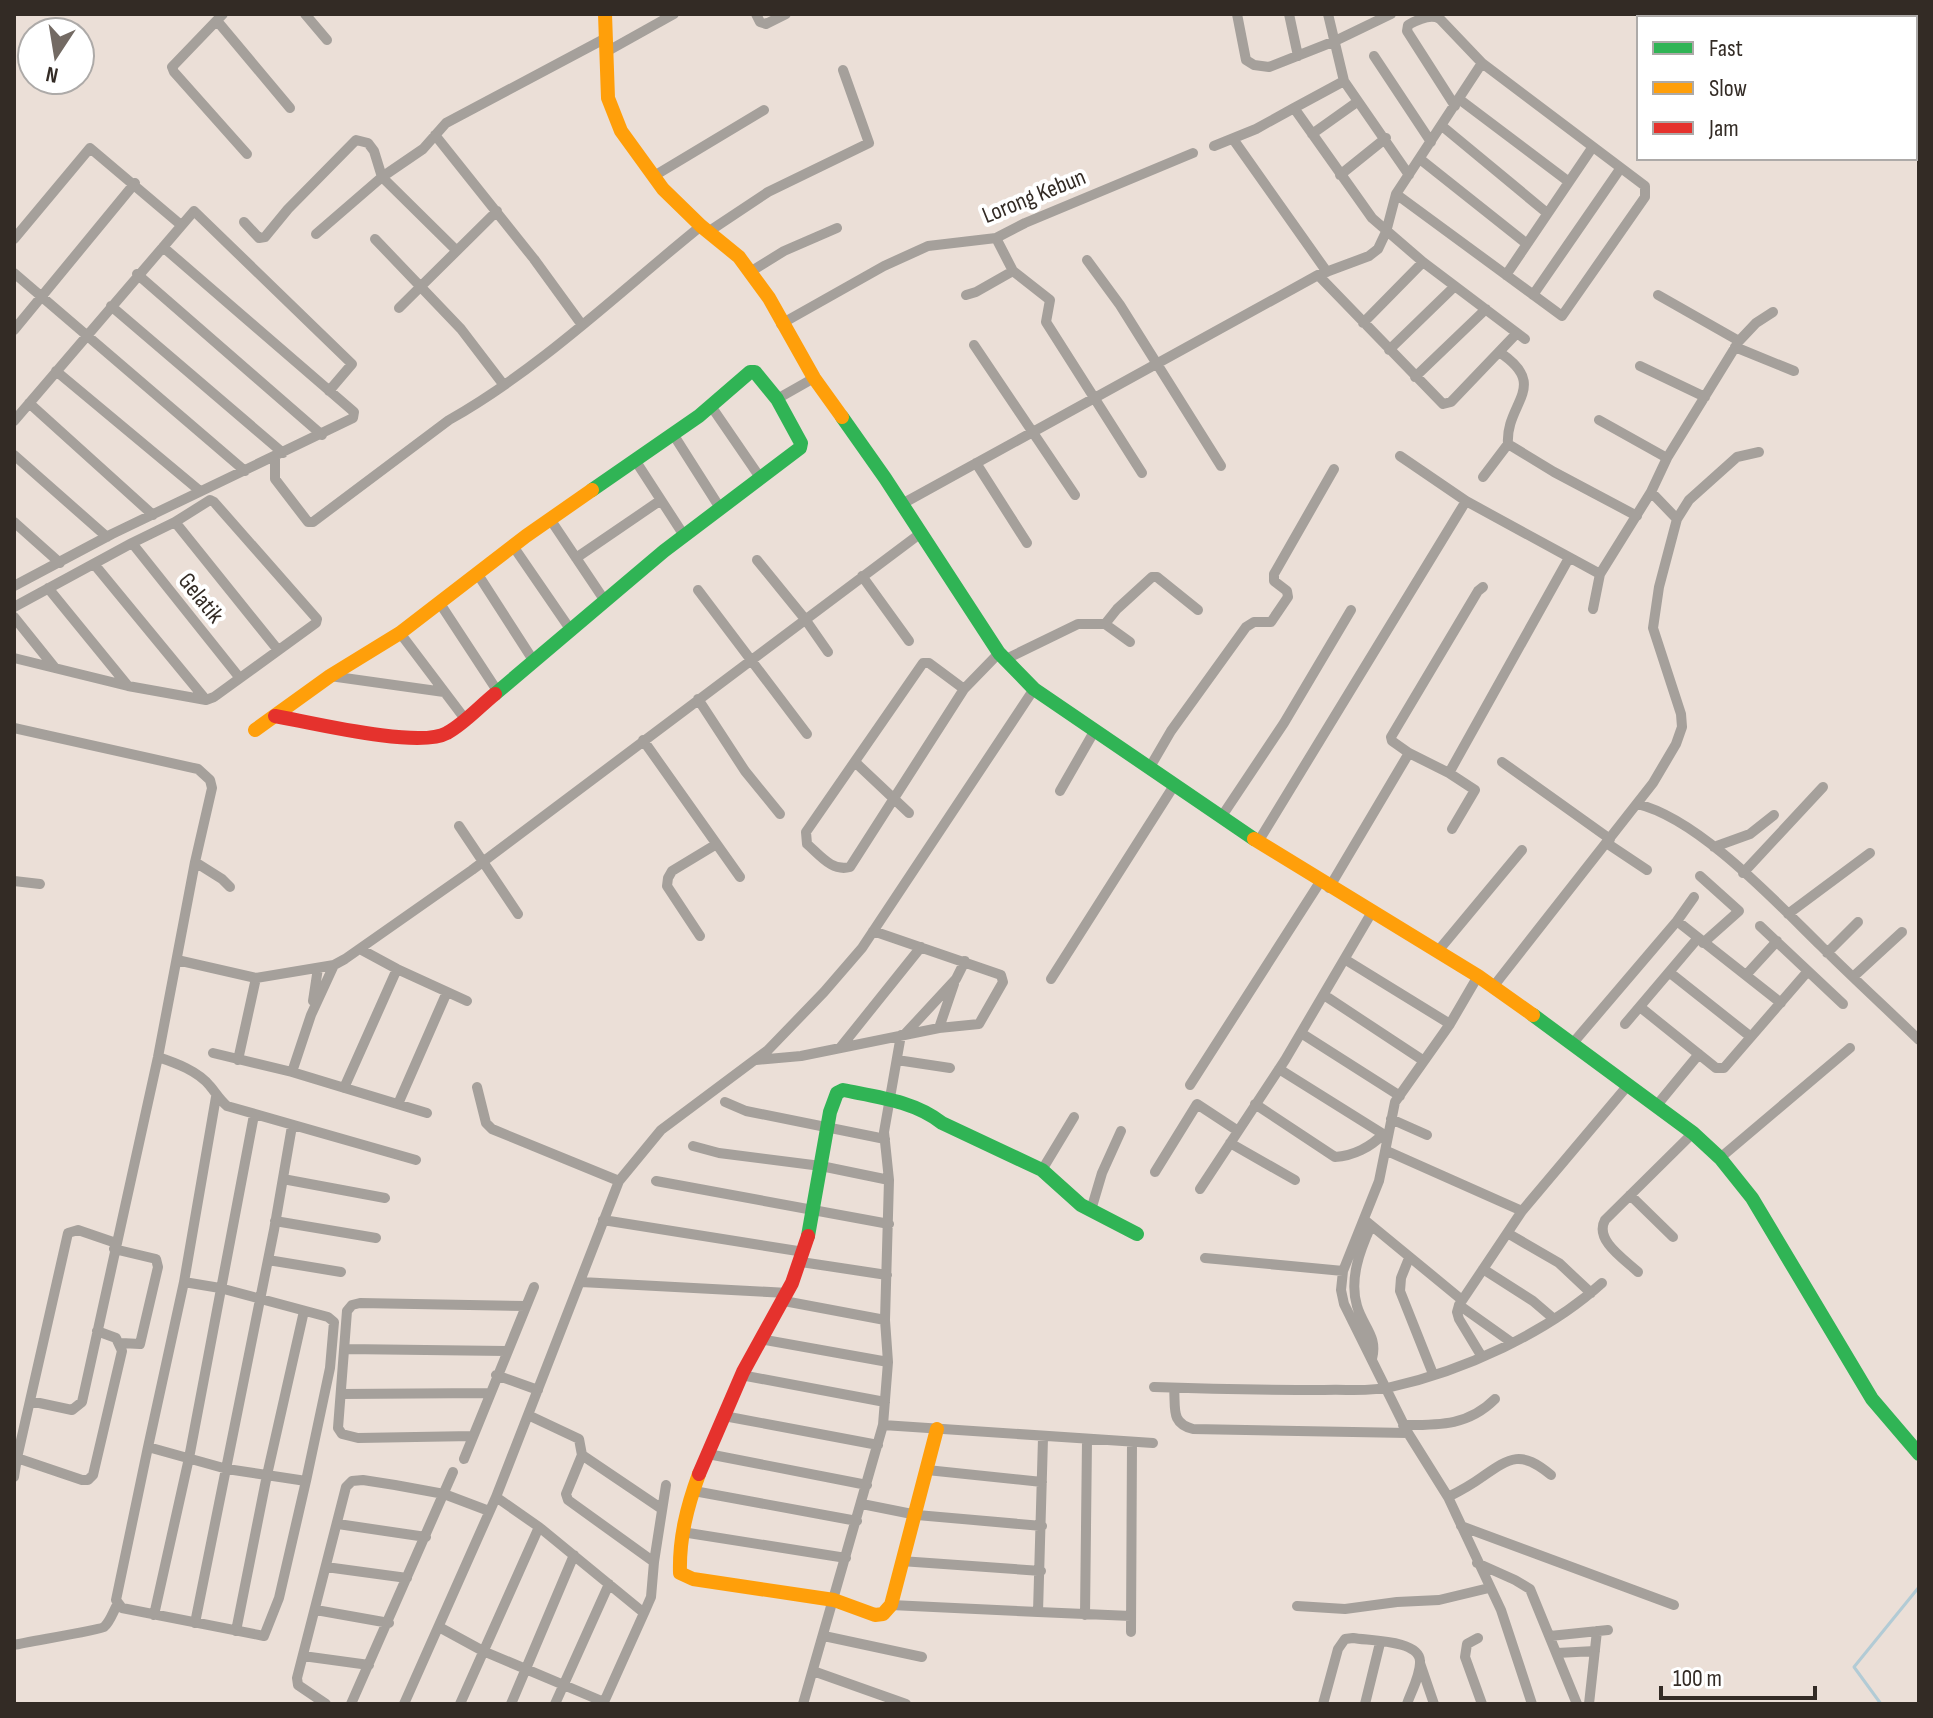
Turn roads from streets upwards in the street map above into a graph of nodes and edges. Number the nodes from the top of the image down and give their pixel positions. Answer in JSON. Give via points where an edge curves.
{"nodes":[{"id":1,"x":305,"y":14,"type":"edge"},
{"id":2,"x":605,"y":14,"type":"edge"},
{"id":3,"x":674,"y":14,"type":"edge"},
{"id":4,"x":756,"y":14,"type":"edge"},
{"id":5,"x":786,"y":14,"type":"edge"},
{"id":6,"x":1237,"y":14,"type":"edge"},
{"id":7,"x":1289,"y":14,"type":"edge"},
{"id":8,"x":1328,"y":14,"type":"edge"},
{"id":9,"x":1389,"y":14,"type":"edge"},
{"id":10,"x":220,"y":18,"type":"edge"},
{"id":11,"x":327,"y":40,"type":"dead end"},
{"id":12,"x":1335,"y":41,"type":"junction"},
{"id":13,"x":606,"y":45,"type":"junction"},
{"id":14,"x":1298,"y":56,"type":"junction"},
{"id":15,"x":1374,"y":56,"type":"dead end"},
{"id":16,"x":1482,"y":63,"type":"junction"},
{"id":17,"x":843,"y":70,"type":"dead end"},
{"id":18,"x":1344,"y":81,"type":"junction"},
{"id":19,"x":1357,"y":102,"type":"junction"},
{"id":20,"x":1457,"y":102,"type":"junction"},
{"id":21,"x":290,"y":108,"type":"dead end"},
{"id":22,"x":1294,"y":108,"type":"junction"},
{"id":23,"x":764,"y":110,"type":"dead end"},
{"id":24,"x":1442,"y":126,"type":"junction"},
{"id":25,"x":1312,"y":134,"type":"junction"},
{"id":26,"x":435,"y":135,"type":"junction"},
{"id":27,"x":1386,"y":138,"type":"junction"},
{"id":28,"x":1233,"y":139,"type":"junction"},
{"id":29,"x":1431,"y":142,"type":"junction"},
{"id":30,"x":1214,"y":146,"type":"dead end"},
{"id":31,"x":1592,"y":148,"type":"junction"},
{"id":32,"x":1193,"y":153,"type":"dead end"},
{"id":33,"x":247,"y":154,"type":"dead end"},
{"id":34,"x":1420,"y":159,"type":"junction"},
{"id":35,"x":1620,"y":169,"type":"junction"},
{"id":36,"x":1340,"y":175,"type":"junction"},
{"id":37,"x":1409,"y":175,"type":"junction"},
{"id":38,"x":654,"y":176,"type":"junction"},
{"id":39,"x":382,"y":177,"type":"junction"},
{"id":40,"x":1569,"y":182,"type":"junction"},
{"id":41,"x":135,"y":183,"type":"junction"},
{"id":42,"x":1396,"y":194,"type":"junction"},
{"id":43,"x":497,"y":211,"type":"junction"},
{"id":44,"x":1547,"y":213,"type":"junction"},
{"id":45,"x":244,"y":222,"type":"dead end"},
{"id":46,"x":181,"y":225,"type":"junction"},
{"id":47,"x":837,"y":228,"type":"dead end"},
{"id":48,"x":705,"y":229,"type":"junction"},
{"id":49,"x":1386,"y":232,"type":"junction"},
{"id":50,"x":316,"y":234,"type":"dead end"},
{"id":51,"x":996,"y":238,"type":"junction"},
{"id":52,"x":14,"y":239,"type":"edge"},
{"id":53,"x":375,"y":239,"type":"dead end"},
{"id":54,"x":1527,"y":244,"type":"junction"},
{"id":55,"x":163,"y":247,"type":"junction"},
{"id":56,"x":456,"y":250,"type":"junction"},
{"id":57,"x":1087,"y":260,"type":"dead end"},
{"id":58,"x":1423,"y":262,"type":"junction"},
{"id":59,"x":1013,"y":271,"type":"junction"},
{"id":60,"x":750,"y":272,"type":"junction"},
{"id":61,"x":14,"y":273,"type":"edge"},
{"id":62,"x":137,"y":274,"type":"junction"},
{"id":63,"x":1322,"y":274,"type":"junction"},
{"id":64,"x":1506,"y":275,"type":"junction"},
{"id":65,"x":1455,"y":286,"type":"junction"},
{"id":66,"x":422,"y":287,"type":"junction"},
{"id":67,"x":966,"y":295,"type":"dead end"},
{"id":68,"x":1533,"y":295,"type":"junction"},
{"id":69,"x":1658,"y":295,"type":"dead end"},
{"id":70,"x":44,"y":296,"type":"junction"},
{"id":71,"x":111,"y":306,"type":"junction"},
{"id":72,"x":399,"y":308,"type":"dead end"},
{"id":73,"x":1486,"y":309,"type":"junction"},
{"id":74,"x":1773,"y":312,"type":"dead end"},
{"id":75,"x":1363,"y":323,"type":"junction"},
{"id":76,"x":781,"y":324,"type":"junction"},
{"id":77,"x":582,"y":325,"type":"junction"},
{"id":78,"x":14,"y":330,"type":"edge"},
{"id":79,"x":86,"y":335,"type":"junction"},
{"id":80,"x":1737,"y":344,"type":"junction"},
{"id":81,"x":974,"y":345,"type":"dead end"},
{"id":82,"x":1389,"y":350,"type":"junction"},
{"id":83,"x":1499,"y":352,"type":"junction"},
{"id":84,"x":1156,"y":364,"type":"junction"},
{"id":85,"x":1640,"y":366,"type":"dead end"},
{"id":86,"x":56,"y":371,"type":"junction"},
{"id":87,"x":1794,"y":371,"type":"dead end"},
{"id":88,"x":1415,"y":377,"type":"junction"},
{"id":89,"x":814,"y":378,"type":"junction"},
{"id":90,"x":503,"y":384,"type":"junction"},
{"id":91,"x":329,"y":391,"type":"junction"},
{"id":92,"x":1096,"y":397,"type":"junction"},
{"id":93,"x":1705,"y":397,"type":"junction"},
{"id":94,"x":777,"y":399,"type":"junction"},
{"id":95,"x":29,"y":403,"type":"junction"},
{"id":96,"x":711,"y":406,"type":"junction"},
{"id":97,"x":1599,"y":420,"type":"dead end"},
{"id":98,"x":14,"y":421,"type":"edge"},
{"id":99,"x":1034,"y":431,"type":"junction"},
{"id":100,"x":673,"y":434,"type":"junction"},
{"id":101,"x":322,"y":435,"type":"junction"},
{"id":102,"x":1508,"y":444,"type":"junction"},
{"id":103,"x":1759,"y":452,"type":"dead end"},
{"id":104,"x":14,"y":455,"type":"edge"},
{"id":105,"x":279,"y":455,"type":"junction"},
{"id":106,"x":1400,"y":456,"type":"dead end"},
{"id":107,"x":1667,"y":458,"type":"junction"},
{"id":108,"x":635,"y":460,"type":"junction"},
{"id":109,"x":976,"y":463,"type":"junction"},
{"id":110,"x":1221,"y":466,"type":"dead end"},
{"id":111,"x":1334,"y":469,"type":"dead end"},
{"id":112,"x":245,"y":471,"type":"junction"},
{"id":113,"x":1142,"y":473,"type":"dead end"},
{"id":114,"x":759,"y":476,"type":"junction"},
{"id":115,"x":1483,"y":477,"type":"dead end"},
{"id":116,"x":200,"y":491,"type":"junction"},
{"id":117,"x":1651,"y":492,"type":"junction"},
{"id":118,"x":1075,"y":495,"type":"dead end"},
{"id":119,"x":661,"y":500,"type":"junction"},
{"id":120,"x":1466,"y":501,"type":"junction"},
{"id":121,"x":902,"y":504,"type":"junction"},
{"id":122,"x":720,"y":508,"type":"junction"},
{"id":123,"x":153,"y":515,"type":"junction"},
{"id":124,"x":1637,"y":516,"type":"junction"},
{"id":125,"x":550,"y":519,"type":"junction"},
{"id":126,"x":1677,"y":519,"type":"junction"},
{"id":127,"x":14,"y":522,"type":"edge"},
{"id":128,"x":175,"y":522,"type":"junction"},
{"id":129,"x":921,"y":533,"type":"junction"},
{"id":130,"x":107,"y":537,"type":"junction"},
{"id":131,"x":685,"y":537,"type":"junction"},
{"id":132,"x":132,"y":543,"type":"junction"},
{"id":133,"x":1027,"y":543,"type":"dead end"},
{"id":134,"x":513,"y":546,"type":"junction"},
{"id":135,"x":576,"y":558,"type":"junction"},
{"id":136,"x":1569,"y":558,"type":"junction"},
{"id":137,"x":757,"y":560,"type":"dead end"},
{"id":138,"x":60,"y":563,"type":"junction"},
{"id":139,"x":94,"y":564,"type":"junction"},
{"id":140,"x":477,"y":573,"type":"junction"},
{"id":141,"x":1600,"y":574,"type":"junction"},
{"id":142,"x":862,"y":576,"type":"junction"},
{"id":143,"x":14,"y":586,"type":"edge"},
{"id":144,"x":1483,"y":587,"type":"dead end"},
{"id":145,"x":48,"y":588,"type":"junction"},
{"id":146,"x":698,"y":590,"type":"dead end"},
{"id":147,"x":605,"y":601,"type":"junction"},
{"id":148,"x":439,"y":602,"type":"junction"},
{"id":149,"x":14,"y":607,"type":"edge"},
{"id":150,"x":1593,"y":609,"type":"dead end"},
{"id":151,"x":1198,"y":610,"type":"dead end"},
{"id":152,"x":1351,"y":610,"type":"dead end"},
{"id":153,"x":14,"y":617,"type":"edge"},
{"id":154,"x":805,"y":619,"type":"junction"},
{"id":155,"x":1105,"y":624,"type":"junction"},
{"id":156,"x":570,"y":629,"type":"junction"},
{"id":157,"x":400,"y":633,"type":"junction"},
{"id":158,"x":909,"y":641,"type":"dead end"},
{"id":159,"x":1130,"y":642,"type":"dead end"},
{"id":160,"x":278,"y":650,"type":"junction"},
{"id":161,"x":828,"y":652,"type":"dead end"},
{"id":162,"x":1002,"y":656,"type":"junction"},
{"id":163,"x":14,"y":658,"type":"edge"},
{"id":164,"x":752,"y":659,"type":"junction"},
{"id":165,"x":533,"y":660,"type":"junction"},
{"id":166,"x":55,"y":668,"type":"junction"},
{"id":167,"x":330,"y":676,"type":"junction"},
{"id":168,"x":239,"y":677,"type":"junction"},
{"id":169,"x":128,"y":686,"type":"junction"},
{"id":170,"x":964,"y":689,"type":"junction"},
{"id":171,"x":1034,"y":689,"type":"junction"},
{"id":172,"x":444,"y":692,"type":"junction"},
{"id":173,"x":498,"y":692,"type":"junction"},
{"id":174,"x":698,"y":699,"type":"junction"},
{"id":175,"x":206,"y":700,"type":"junction"},
{"id":176,"x":275,"y":716,"type":"junction"},
{"id":177,"x":465,"y":719,"type":"junction"},
{"id":178,"x":14,"y":728,"type":"edge"},
{"id":179,"x":255,"y":730,"type":"dead end"},
{"id":180,"x":1095,"y":730,"type":"junction"},
{"id":181,"x":807,"y":734,"type":"dead end"},
{"id":182,"x":643,"y":740,"type":"junction"},
{"id":183,"x":1409,"y":753,"type":"junction"},
{"id":184,"x":855,"y":762,"type":"junction"},
{"id":185,"x":1502,"y":762,"type":"dead end"},
{"id":186,"x":1150,"y":767,"type":"junction"},
{"id":187,"x":1449,"y":773,"type":"junction"},
{"id":188,"x":1175,"y":784,"type":"junction"},
{"id":189,"x":1823,"y":787,"type":"dead end"},
{"id":190,"x":1060,"y":791,"type":"dead end"},
{"id":191,"x":894,"y":801,"type":"junction"},
{"id":192,"x":1637,"y":804,"type":"junction"},
{"id":193,"x":909,"y":813,"type":"dead end"},
{"id":194,"x":780,"y":814,"type":"dead end"},
{"id":195,"x":1774,"y":815,"type":"dead end"},
{"id":196,"x":1222,"y":816,"type":"junction"},
{"id":197,"x":459,"y":826,"type":"dead end"},
{"id":198,"x":1452,"y":829,"type":"dead end"},
{"id":199,"x":1609,"y":841,"type":"junction"},
{"id":200,"x":1258,"y":842,"type":"junction"},
{"id":201,"x":715,"y":845,"type":"junction"},
{"id":202,"x":1714,"y":847,"type":"junction"},
{"id":203,"x":1522,"y":850,"type":"dead end"},
{"id":204,"x":1870,"y":853,"type":"dead end"},
{"id":205,"x":195,"y":862,"type":"junction"},
{"id":206,"x":478,"y":866,"type":"junction"},
{"id":207,"x":1647,"y":870,"type":"dead end"},
{"id":208,"x":1743,"y":873,"type":"junction"},
{"id":209,"x":1700,"y":876,"type":"dead end"},
{"id":210,"x":740,"y":877,"type":"dead end"},
{"id":211,"x":14,"y":881,"type":"edge"},
{"id":212,"x":40,"y":884,"type":"dead end"},
{"id":213,"x":1325,"y":885,"type":"junction"},
{"id":214,"x":230,"y":887,"type":"dead end"},
{"id":215,"x":1694,"y":897,"type":"dead end"},
{"id":216,"x":1372,"y":912,"type":"junction"},
{"id":217,"x":518,"y":914,"type":"dead end"},
{"id":218,"x":1788,"y":914,"type":"junction"},
{"id":219,"x":1677,"y":921,"type":"junction"},
{"id":220,"x":1858,"y":922,"type":"dead end"},
{"id":221,"x":1760,"y":926,"type":"dead end"},
{"id":222,"x":873,"y":931,"type":"junction"},
{"id":223,"x":1902,"y":932,"type":"dead end"},
{"id":224,"x":700,"y":936,"type":"dead end"},
{"id":225,"x":1700,"y":940,"type":"junction"},
{"id":226,"x":1777,"y":941,"type":"junction"},
{"id":227,"x":921,"y":947,"type":"junction"},
{"id":228,"x":360,"y":949,"type":"junction"},
{"id":229,"x":1438,"y":951,"type":"junction"},
{"id":230,"x":1827,"y":953,"type":"junction"},
{"id":231,"x":177,"y":960,"type":"junction"},
{"id":232,"x":1346,"y":960,"type":"junction"},
{"id":233,"x":965,"y":961,"type":"junction"},
{"id":234,"x":334,"y":965,"type":"junction"},
{"id":235,"x":318,"y":968,"type":"junction"},
{"id":236,"x":397,"y":969,"type":"junction"},
{"id":237,"x":1808,"y":971,"type":"junction"},
{"id":238,"x":1669,"y":972,"type":"junction"},
{"id":239,"x":1746,"y":975,"type":"junction"},
{"id":240,"x":1478,"y":976,"type":"junction"},
{"id":241,"x":1853,"y":977,"type":"junction"},
{"id":242,"x":256,"y":978,"type":"junction"},
{"id":243,"x":956,"y":979,"type":"junction"},
{"id":244,"x":1051,"y":979,"type":"dead end"},
{"id":245,"x":1493,"y":987,"type":"junction"},
{"id":246,"x":447,"y":992,"type":"junction"},
{"id":247,"x":1324,"y":995,"type":"junction"},
{"id":248,"x":467,"y":1001,"type":"dead end"},
{"id":249,"x":1781,"y":1003,"type":"junction"},
{"id":250,"x":1843,"y":1004,"type":"dead end"},
{"id":251,"x":1640,"y":1007,"type":"junction"},
{"id":252,"x":311,"y":1015,"type":"junction"},
{"id":253,"x":1450,"y":1024,"type":"junction"},
{"id":254,"x":1625,"y":1024,"type":"dead end"},
{"id":255,"x":939,"y":1028,"type":"junction"},
{"id":256,"x":1301,"y":1033,"type":"junction"},
{"id":257,"x":903,"y":1035,"type":"junction"},
{"id":258,"x":1751,"y":1037,"type":"junction"},
{"id":259,"x":1919,"y":1040,"type":"edge"},
{"id":260,"x":1573,"y":1043,"type":"junction"},
{"id":261,"x":840,"y":1048,"type":"junction"},
{"id":262,"x":1850,"y":1048,"type":"dead end"},
{"id":263,"x":213,"y":1053,"type":"dead end"},
{"id":264,"x":1699,"y":1054,"type":"junction"},
{"id":265,"x":158,"y":1057,"type":"junction"},
{"id":266,"x":238,"y":1060,"type":"junction"},
{"id":267,"x":897,"y":1060,"type":"junction"},
{"id":268,"x":753,"y":1061,"type":"junction"},
{"id":269,"x":1424,"y":1061,"type":"junction"},
{"id":270,"x":950,"y":1068,"type":"dead end"},
{"id":271,"x":1279,"y":1069,"type":"junction"},
{"id":272,"x":292,"y":1072,"type":"junction"},
{"id":273,"x":1629,"y":1084,"type":"junction"},
{"id":274,"x":1190,"y":1085,"type":"dead end"},
{"id":275,"x":477,"y":1087,"type":"dead end"},
{"id":276,"x":344,"y":1088,"type":"junction"},
{"id":277,"x":1400,"y":1096,"type":"junction"},
{"id":278,"x":216,"y":1097,"type":"junction"},
{"id":279,"x":891,"y":1100,"type":"junction"},
{"id":280,"x":725,"y":1102,"type":"dead end"},
{"id":281,"x":398,"y":1104,"type":"junction"},
{"id":282,"x":1255,"y":1104,"type":"junction"},
{"id":283,"x":1657,"y":1105,"type":"junction"},
{"id":284,"x":427,"y":1113,"type":"dead end"},
{"id":285,"x":254,"y":1115,"type":"junction"},
{"id":286,"x":1074,"y":1117,"type":"dead end"},
{"id":287,"x":1391,"y":1119,"type":"junction"},
{"id":288,"x":292,"y":1126,"type":"junction"},
{"id":289,"x":828,"y":1127,"type":"junction"},
{"id":290,"x":1121,"y":1131,"type":"dead end"},
{"id":291,"x":1238,"y":1131,"type":"junction"},
{"id":292,"x":1693,"y":1133,"type":"junction"},
{"id":293,"x":1386,"y":1135,"type":"junction"},
{"id":294,"x":1427,"y":1135,"type":"dead end"},
{"id":295,"x":885,"y":1139,"type":"junction"},
{"id":296,"x":1230,"y":1143,"type":"junction"},
{"id":297,"x":693,"y":1146,"type":"dead end"},
{"id":298,"x":1387,"y":1151,"type":"junction"},
{"id":299,"x":1720,"y":1158,"type":"junction"},
{"id":300,"x":416,"y":1160,"type":"dead end"},
{"id":301,"x":821,"y":1166,"type":"junction"},
{"id":302,"x":1042,"y":1170,"type":"junction"},
{"id":303,"x":1155,"y":1172,"type":"dead end"},
{"id":304,"x":283,"y":1179,"type":"junction"},
{"id":305,"x":889,"y":1180,"type":"junction"},
{"id":306,"x":1295,"y":1180,"type":"dead end"},
{"id":307,"x":619,"y":1181,"type":"junction"},
{"id":308,"x":656,"y":1181,"type":"dead end"},
{"id":309,"x":1200,"y":1189,"type":"dead end"},
{"id":310,"x":1630,"y":1195,"type":"junction"},
{"id":311,"x":385,"y":1198,"type":"dead end"},
{"id":312,"x":1091,"y":1210,"type":"junction"},
{"id":313,"x":814,"y":1211,"type":"junction"},
{"id":314,"x":1522,"y":1211,"type":"junction"},
{"id":315,"x":603,"y":1220,"type":"junction"},
{"id":316,"x":275,"y":1221,"type":"junction"},
{"id":317,"x":1368,"y":1223,"type":"junction"},
{"id":318,"x":889,"y":1224,"type":"junction"},
{"id":319,"x":1137,"y":1234,"type":"dead end"},
{"id":320,"x":1509,"y":1234,"type":"junction"},
{"id":321,"x":1673,"y":1237,"type":"dead end"},
{"id":322,"x":376,"y":1238,"type":"dead end"},
{"id":323,"x":115,"y":1246,"type":"junction"},
{"id":324,"x":802,"y":1257,"type":"junction"},
{"id":325,"x":1205,"y":1258,"type":"dead end"},
{"id":326,"x":1409,"y":1258,"type":"junction"},
{"id":327,"x":268,"y":1260,"type":"junction"},
{"id":328,"x":1483,"y":1269,"type":"junction"},
{"id":329,"x":1343,"y":1271,"type":"junction"},
{"id":330,"x":341,"y":1272,"type":"dead end"},
{"id":331,"x":1638,"y":1272,"type":"dead end"},
{"id":332,"x":887,"y":1275,"type":"junction"},
{"id":333,"x":184,"y":1282,"type":"junction"},
{"id":334,"x":581,"y":1282,"type":"junction"},
{"id":335,"x":1602,"y":1283,"type":"dead end"},
{"id":336,"x":534,"y":1287,"type":"dead end"},
{"id":337,"x":220,"y":1288,"type":"junction"},
{"id":338,"x":1591,"y":1293,"type":"junction"},
{"id":339,"x":786,"y":1297,"type":"junction"},
{"id":340,"x":261,"y":1298,"type":"junction"},
{"id":341,"x":1460,"y":1302,"type":"junction"},
{"id":342,"x":526,"y":1306,"type":"junction"},
{"id":343,"x":304,"y":1311,"type":"junction"},
{"id":344,"x":1554,"y":1319,"type":"junction"},
{"id":345,"x":885,"y":1320,"type":"junction"},
{"id":346,"x":97,"y":1331,"type":"junction"},
{"id":347,"x":760,"y":1339,"type":"junction"},
{"id":348,"x":1511,"y":1342,"type":"junction"},
{"id":349,"x":121,"y":1343,"type":"junction"},
{"id":350,"x":345,"y":1349,"type":"junction"},
{"id":351,"x":506,"y":1351,"type":"junction"},
{"id":352,"x":1482,"y":1357,"type":"junction"},
{"id":353,"x":1372,"y":1359,"type":"junction"},
{"id":354,"x":888,"y":1362,"type":"junction"},
{"id":355,"x":1433,"y":1374,"type":"junction"},
{"id":356,"x":496,"y":1375,"type":"junction"},
{"id":357,"x":741,"y":1375,"type":"junction"},
{"id":358,"x":1154,"y":1387,"type":"dead end"},
{"id":359,"x":1174,"y":1388,"type":"junction"},
{"id":360,"x":1384,"y":1388,"type":"junction"},
{"id":361,"x":538,"y":1390,"type":"junction"},
{"id":362,"x":489,"y":1393,"type":"junction"},
{"id":363,"x":341,"y":1394,"type":"junction"},
{"id":364,"x":1495,"y":1399,"type":"dead end"},
{"id":365,"x":30,"y":1401,"type":"junction"},
{"id":366,"x":885,"y":1402,"type":"junction"},
{"id":367,"x":528,"y":1415,"type":"junction"},
{"id":368,"x":724,"y":1416,"type":"junction"},
{"id":369,"x":883,"y":1425,"type":"junction"},
{"id":370,"x":937,"y":1429,"type":"junction"},
{"id":371,"x":1406,"y":1429,"type":"junction"},
{"id":372,"x":473,"y":1436,"type":"junction"},
{"id":373,"x":1043,"y":1438,"type":"junction"},
{"id":374,"x":1087,"y":1440,"type":"junction"},
{"id":375,"x":1132,"y":1442,"type":"junction"},
{"id":376,"x":1153,"y":1443,"type":"dead end"},
{"id":377,"x":878,"y":1445,"type":"junction"},
{"id":378,"x":148,"y":1447,"type":"junction"},
{"id":379,"x":708,"y":1454,"type":"junction"},
{"id":380,"x":1919,"y":1454,"type":"edge"},
{"id":381,"x":582,"y":1455,"type":"junction"},
{"id":382,"x":17,"y":1458,"type":"junction"},
{"id":383,"x":189,"y":1458,"type":"junction"},
{"id":384,"x":464,"y":1459,"type":"dead end"},
{"id":385,"x":227,"y":1469,"type":"junction"},
{"id":386,"x":927,"y":1470,"type":"junction"},
{"id":387,"x":453,"y":1472,"type":"dead end"},
{"id":388,"x":267,"y":1475,"type":"junction"},
{"id":389,"x":1551,"y":1475,"type":"dead end"},
{"id":390,"x":14,"y":1477,"type":"edge"},
{"id":391,"x":306,"y":1481,"type":"junction"},
{"id":392,"x":1042,"y":1482,"type":"junction"},
{"id":393,"x":666,"y":1485,"type":"dead end"},
{"id":394,"x":867,"y":1485,"type":"junction"},
{"id":395,"x":694,"y":1491,"type":"junction"},
{"id":396,"x":444,"y":1494,"type":"junction"},
{"id":397,"x":496,"y":1497,"type":"junction"},
{"id":398,"x":1448,"y":1497,"type":"junction"},
{"id":399,"x":862,"y":1504,"type":"junction"},
{"id":400,"x":662,"y":1509,"type":"junction"},
{"id":401,"x":489,"y":1511,"type":"junction"},
{"id":402,"x":917,"y":1515,"type":"junction"},
{"id":403,"x":857,"y":1521,"type":"junction"},
{"id":404,"x":338,"y":1524,"type":"junction"},
{"id":405,"x":1042,"y":1526,"type":"junction"},
{"id":406,"x":1461,"y":1526,"type":"junction"},
{"id":407,"x":539,"y":1527,"type":"junction"},
{"id":408,"x":682,"y":1532,"type":"junction"},
{"id":409,"x":426,"y":1537,"type":"junction"},
{"id":410,"x":574,"y":1555,"type":"junction"},
{"id":411,"x":846,"y":1558,"type":"junction"},
{"id":412,"x":901,"y":1561,"type":"junction"},
{"id":413,"x":654,"y":1562,"type":"junction"},
{"id":414,"x":1477,"y":1563,"type":"junction"},
{"id":415,"x":326,"y":1567,"type":"junction"},
{"id":416,"x":1041,"y":1571,"type":"junction"},
{"id":417,"x":407,"y":1578,"type":"junction"},
{"id":418,"x":609,"y":1584,"type":"junction"},
{"id":419,"x":1489,"y":1588,"type":"junction"},
{"id":420,"x":834,"y":1600,"type":"junction"},
{"id":421,"x":117,"y":1605,"type":"junction"},
{"id":422,"x":891,"y":1605,"type":"junction"},
{"id":423,"x":1674,"y":1605,"type":"dead end"},
{"id":424,"x":1297,"y":1606,"type":"dead end"},
{"id":425,"x":316,"y":1610,"type":"junction"},
{"id":426,"x":1038,"y":1612,"type":"junction"},
{"id":427,"x":644,"y":1613,"type":"junction"},
{"id":428,"x":154,"y":1615,"type":"junction"},
{"id":429,"x":1085,"y":1615,"type":"junction"},
{"id":430,"x":1131,"y":1616,"type":"junction"},
{"id":431,"x":195,"y":1623,"type":"junction"},
{"id":432,"x":389,"y":1623,"type":"junction"},
{"id":433,"x":439,"y":1627,"type":"junction"},
{"id":434,"x":236,"y":1631,"type":"junction"},
{"id":435,"x":1131,"y":1632,"type":"dead end"},
{"id":436,"x":824,"y":1636,"type":"junction"},
{"id":437,"x":1550,"y":1636,"type":"junction"},
{"id":438,"x":1478,"y":1638,"type":"dead end"},
{"id":439,"x":1380,"y":1643,"type":"junction"},
{"id":440,"x":14,"y":1645,"type":"edge"},
{"id":441,"x":483,"y":1651,"type":"junction"},
{"id":442,"x":1595,"y":1651,"type":"junction"},
{"id":443,"x":1557,"y":1653,"type":"junction"},
{"id":444,"x":303,"y":1656,"type":"junction"},
{"id":445,"x":922,"y":1657,"type":"dead end"},
{"id":446,"x":1420,"y":1663,"type":"junction"},
{"id":447,"x":369,"y":1665,"type":"junction"},
{"id":448,"x":526,"y":1669,"type":"junction"},
{"id":449,"x":813,"y":1671,"type":"junction"},
{"id":450,"x":564,"y":1685,"type":"junction"},
{"id":451,"x":603,"y":1703,"type":"edge"},
{"id":452,"x":326,"y":1704,"type":"edge"},
{"id":453,"x":351,"y":1704,"type":"edge"},
{"id":454,"x":404,"y":1704,"type":"edge"},
{"id":455,"x":460,"y":1704,"type":"edge"},
{"id":456,"x":511,"y":1704,"type":"edge"},
{"id":457,"x":555,"y":1704,"type":"edge"},
{"id":458,"x":803,"y":1704,"type":"edge"},
{"id":459,"x":906,"y":1704,"type":"edge"},
{"id":460,"x":1323,"y":1704,"type":"edge"},
{"id":461,"x":1365,"y":1704,"type":"edge"},
{"id":462,"x":1407,"y":1704,"type":"edge"},
{"id":463,"x":1434,"y":1704,"type":"edge"},
{"id":464,"x":1482,"y":1704,"type":"edge"},
{"id":465,"x":1532,"y":1704,"type":"edge"},
{"id":466,"x":1577,"y":1704,"type":"edge"},
{"id":467,"x":1589,"y":1704,"type":"edge"}],
"edges":[{"from":1,"to":11,"type":"street"},
{"from":2,"to":13,"type":"street"},
{"from":3,"to":13,"type":"street"},
{"from":4,"to":5,"type":"street","via":[[766,24]]},
{"from":6,"to":14,"type":"street","via":[[1246,60],[1269,67]]},
{"from":7,"to":14,"type":"street"},
{"from":8,"to":12,"type":"street"},
{"from":9,"to":12,"type":"street"},
{"from":10,"to":21,"type":"street"},
{"from":10,"to":33,"type":"street","via":[[172,67]]},
{"from":12,"to":14,"type":"street"},
{"from":12,"to":18,"type":"street"},
{"from":13,"to":26,"type":"street","via":[[475,106]]},
{"from":13,"to":38,"type":"street","via":[[608,98],[621,131]]},
{"from":15,"to":29,"type":"street"},
{"from":16,"to":20,"type":"street"},
{"from":16,"to":20,"type":"street","via":[[1436,16],[1408,25],[1407,31]]},
{"from":16,"to":31,"type":"street"},
{"from":17,"to":48,"type":"street","via":[[869,143]]},
{"from":18,"to":19,"type":"street"},
{"from":18,"to":22,"type":"street"},
{"from":19,"to":25,"type":"street"},
{"from":19,"to":27,"type":"street"},
{"from":20,"to":24,"type":"street"},
{"from":20,"to":40,"type":"street"},
{"from":22,"to":25,"type":"street"},
{"from":22,"to":28,"type":"street"},
{"from":23,"to":38,"type":"street"},
{"from":24,"to":29,"type":"street"},
{"from":24,"to":44,"type":"street"},
{"from":25,"to":36,"type":"street"},
{"from":26,"to":39,"type":"street"},
{"from":26,"to":43,"type":"street"},
{"from":27,"to":36,"type":"street"},
{"from":27,"to":37,"type":"street"},
{"from":28,"to":30,"type":"street"},
{"from":28,"to":63,"type":"street"},
{"from":29,"to":34,"type":"street"},
{"from":31,"to":35,"type":"street"},
{"from":31,"to":40,"type":"street"},
{"from":32,"to":51,"type":"street","name":"Lorong Kebun"},
{"from":34,"to":37,"type":"street"},
{"from":34,"to":54,"type":"street"},
{"from":35,"to":68,"type":"street"},
{"from":35,"to":68,"type":"street","via":[[1645,186],[1645,197],[1572,306],[1562,316]]},
{"from":36,"to":49,"type":"street"},
{"from":37,"to":42,"type":"street"},
{"from":38,"to":48,"type":"street"},
{"from":39,"to":45,"type":"street","via":[[374,151],[356,140],[265,237],[259,238]]},
{"from":39,"to":50,"type":"street"},
{"from":39,"to":56,"type":"street"},
{"from":40,"to":44,"type":"street"},
{"from":41,"to":46,"type":"street"},
{"from":41,"to":52,"type":"street","via":[[90,148]]},
{"from":41,"to":70,"type":"street"},
{"from":42,"to":49,"type":"street"},
{"from":42,"to":64,"type":"street"},
{"from":43,"to":56,"type":"street"},
{"from":43,"to":77,"type":"street"},
{"from":44,"to":54,"type":"street"},
{"from":46,"to":55,"type":"street"},
{"from":46,"to":91,"type":"street","via":[[197,212],[352,364]]},
{"from":47,"to":60,"type":"street"},
{"from":48,"to":60,"type":"street"},
{"from":48,"to":77,"type":"street"},
{"from":49,"to":58,"type":"street"},
{"from":49,"to":63,"type":"street","via":[[1369,256]]},
{"from":51,"to":59,"type":"street"},
{"from":51,"to":76,"type":"street","name":"Lorong Kebun","via":[[928,246]]},
{"from":53,"to":66,"type":"street"},
{"from":54,"to":64,"type":"street"},
{"from":55,"to":62,"type":"street"},
{"from":55,"to":91,"type":"street"},
{"from":56,"to":66,"type":"street"},
{"from":57,"to":84,"type":"street"},
{"from":58,"to":65,"type":"street"},
{"from":58,"to":75,"type":"street"},
{"from":59,"to":67,"type":"street"},
{"from":59,"to":92,"type":"street","via":[[1050,300],[1046,322]]},
{"from":60,"to":76,"type":"street"},
{"from":61,"to":70,"type":"street"},
{"from":62,"to":71,"type":"street"},
{"from":62,"to":101,"type":"street"},
{"from":63,"to":75,"type":"street"},
{"from":63,"to":84,"type":"street"},
{"from":64,"to":68,"type":"street"},
{"from":65,"to":73,"type":"street"},
{"from":65,"to":82,"type":"street"},
{"from":66,"to":72,"type":"street"},
{"from":66,"to":90,"type":"street"},
{"from":69,"to":80,"type":"street"},
{"from":70,"to":78,"type":"street"},
{"from":70,"to":79,"type":"street"},
{"from":71,"to":79,"type":"street"},
{"from":71,"to":105,"type":"street"},
{"from":73,"to":83,"type":"street","via":[[1521,336]]},
{"from":73,"to":88,"type":"street"},
{"from":74,"to":80,"type":"street"},
{"from":75,"to":82,"type":"street"},
{"from":76,"to":89,"type":"street"},
{"from":77,"to":90,"type":"street"},
{"from":79,"to":86,"type":"street"},
{"from":79,"to":112,"type":"street"},
{"from":80,"to":87,"type":"street"},
{"from":80,"to":93,"type":"street"},
{"from":81,"to":99,"type":"street"},
{"from":82,"to":88,"type":"street"},
{"from":83,"to":88,"type":"street","via":[[1447,404]]},
{"from":83,"to":102,"type":"street","via":[[1525,377]]},
{"from":84,"to":92,"type":"street"},
{"from":84,"to":110,"type":"street"},
{"from":85,"to":93,"type":"street"},
{"from":86,"to":95,"type":"street"},
{"from":86,"to":116,"type":"street"},
{"from":89,"to":94,"type":"street"},
{"from":89,"to":121,"type":"street"},
{"from":90,"to":105,"type":"street","via":[[312,522],[275,479]]},
{"from":91,"to":101,"type":"street","via":[[354,415]]},
{"from":92,"to":99,"type":"street"},
{"from":92,"to":113,"type":"street"},
{"from":93,"to":107,"type":"street"},
{"from":94,"to":96,"type":"street","via":[[753,371]]},
{"from":94,"to":114,"type":"street","via":[[801,445]]},
{"from":95,"to":98,"type":"street"},
{"from":95,"to":123,"type":"street"},
{"from":96,"to":100,"type":"street"},
{"from":96,"to":114,"type":"street"},
{"from":97,"to":107,"type":"street"},
{"from":99,"to":109,"type":"street"},
{"from":99,"to":118,"type":"street"},
{"from":100,"to":108,"type":"street"},
{"from":100,"to":122,"type":"street"},
{"from":101,"to":105,"type":"street"},
{"from":102,"to":115,"type":"street"},
{"from":102,"to":124,"type":"street"},
{"from":103,"to":126,"type":"street","via":[[1737,457],[1689,500]]},
{"from":104,"to":130,"type":"street"},
{"from":105,"to":112,"type":"street"},
{"from":106,"to":120,"type":"street"},
{"from":107,"to":117,"type":"street"},
{"from":108,"to":119,"type":"street"},
{"from":108,"to":125,"type":"street"},
{"from":109,"to":121,"type":"street"},
{"from":109,"to":133,"type":"street"},
{"from":111,"to":186,"type":"street","via":[[1274,574],[1287,598],[1271,622],[1246,627]]},
{"from":112,"to":116,"type":"street"},
{"from":114,"to":122,"type":"street"},
{"from":116,"to":123,"type":"street"},
{"from":117,"to":124,"type":"street"},
{"from":117,"to":126,"type":"street"},
{"from":119,"to":131,"type":"street"},
{"from":119,"to":135,"type":"street"},
{"from":120,"to":136,"type":"street"},
{"from":120,"to":200,"type":"street"},
{"from":121,"to":129,"type":"street"},
{"from":122,"to":131,"type":"street"},
{"from":123,"to":130,"type":"street"},
{"from":124,"to":141,"type":"street"},
{"from":125,"to":134,"type":"street"},
{"from":125,"to":135,"type":"street"},
{"from":126,"to":192,"type":"street","via":[[1653,628],[1682,727]]},
{"from":127,"to":138,"type":"street"},
{"from":128,"to":132,"type":"street"},
{"from":128,"to":160,"type":"street"},
{"from":128,"to":160,"type":"street","via":[[214,502],[316,617],[316,623]]},
{"from":129,"to":142,"type":"street"},
{"from":129,"to":162,"type":"street"},
{"from":130,"to":138,"type":"street"},
{"from":131,"to":147,"type":"street"},
{"from":132,"to":139,"type":"street"},
{"from":132,"to":168,"type":"street","name":"Gelatik"},
{"from":134,"to":140,"type":"street"},
{"from":134,"to":156,"type":"street"},
{"from":135,"to":147,"type":"street"},
{"from":136,"to":141,"type":"street"},
{"from":136,"to":187,"type":"street"},
{"from":137,"to":154,"type":"street"},
{"from":138,"to":143,"type":"street"},
{"from":139,"to":145,"type":"street"},
{"from":139,"to":175,"type":"street"},
{"from":140,"to":148,"type":"street"},
{"from":140,"to":165,"type":"street"},
{"from":141,"to":150,"type":"street"},
{"from":142,"to":154,"type":"street"},
{"from":142,"to":158,"type":"street"},
{"from":144,"to":183,"type":"street","via":[[1391,737]]},
{"from":145,"to":149,"type":"street"},
{"from":145,"to":169,"type":"street"},
{"from":146,"to":164,"type":"street"},
{"from":147,"to":156,"type":"street"},
{"from":148,"to":157,"type":"street"},
{"from":148,"to":173,"type":"street"},
{"from":151,"to":155,"type":"street","via":[[1152,577]]},
{"from":152,"to":196,"type":"street"},
{"from":153,"to":166,"type":"street"},
{"from":154,"to":161,"type":"street"},
{"from":154,"to":164,"type":"street"},
{"from":155,"to":159,"type":"street"},
{"from":155,"to":162,"type":"street","via":[[1078,624]]},
{"from":156,"to":165,"type":"street"},
{"from":157,"to":167,"type":"street"},
{"from":157,"to":172,"type":"street"},
{"from":160,"to":168,"type":"street"},
{"from":162,"to":170,"type":"street"},
{"from":162,"to":171,"type":"street"},
{"from":163,"to":166,"type":"street"},
{"from":164,"to":174,"type":"street"},
{"from":164,"to":181,"type":"street"},
{"from":165,"to":173,"type":"street"},
{"from":166,"to":169,"type":"street"},
{"from":167,"to":172,"type":"street"},
{"from":167,"to":176,"type":"street"},
{"from":168,"to":175,"type":"street"},
{"from":169,"to":175,"type":"street"},
{"from":170,"to":184,"type":"street","via":[[925,662]]},
{"from":170,"to":191,"type":"street"},
{"from":171,"to":180,"type":"street"},
{"from":171,"to":222,"type":"street"},
{"from":172,"to":177,"type":"street"},
{"from":173,"to":177,"type":"street"},
{"from":174,"to":182,"type":"street"},
{"from":174,"to":194,"type":"street"},
{"from":176,"to":177,"type":"street","via":[[430,738],[446,734]]},
{"from":176,"to":179,"type":"street"},
{"from":178,"to":205,"type":"street","via":[[205,773],[212,788]]},
{"from":180,"to":186,"type":"street"},
{"from":180,"to":190,"type":"street"},
{"from":182,"to":201,"type":"street"},
{"from":182,"to":206,"type":"street"},
{"from":183,"to":187,"type":"street"},
{"from":183,"to":213,"type":"street"},
{"from":184,"to":191,"type":"street"},
{"from":184,"to":191,"type":"street","via":[[806,832],[807,844],[835,867],[847,868]]},
{"from":185,"to":199,"type":"street"},
{"from":186,"to":188,"type":"street"},
{"from":187,"to":198,"type":"street","via":[[1475,790]]},
{"from":188,"to":196,"type":"street"},
{"from":188,"to":244,"type":"street"},
{"from":189,"to":208,"type":"street"},
{"from":191,"to":193,"type":"street"},
{"from":192,"to":199,"type":"street"},
{"from":192,"to":202,"type":"street","via":[[1653,807]]},
{"from":195,"to":202,"type":"street","via":[[1750,834]]},
{"from":196,"to":200,"type":"street"},
{"from":197,"to":206,"type":"street"},
{"from":199,"to":207,"type":"street"},
{"from":199,"to":245,"type":"street"},
{"from":200,"to":213,"type":"street"},
{"from":201,"to":210,"type":"street"},
{"from":201,"to":224,"type":"street","via":[[668,878],[667,886]]},
{"from":202,"to":208,"type":"street"},
{"from":203,"to":229,"type":"street"},
{"from":204,"to":218,"type":"street"},
{"from":205,"to":214,"type":"street"},
{"from":205,"to":231,"type":"street"},
{"from":206,"to":217,"type":"street"},
{"from":206,"to":228,"type":"street"},
{"from":208,"to":218,"type":"street"},
{"from":209,"to":225,"type":"street","via":[[1739,911]]},
{"from":211,"to":212,"type":"street"},
{"from":213,"to":216,"type":"street"},
{"from":213,"to":274,"type":"street"},
{"from":215,"to":219,"type":"street"},
{"from":216,"to":229,"type":"street"},
{"from":216,"to":232,"type":"street"},
{"from":218,"to":230,"type":"street"},
{"from":219,"to":225,"type":"street"},
{"from":219,"to":260,"type":"street"},
{"from":220,"to":230,"type":"street"},
{"from":221,"to":226,"type":"street"},
{"from":222,"to":227,"type":"street"},
{"from":222,"to":268,"type":"street","via":[[824,992]]},
{"from":223,"to":241,"type":"street"},
{"from":225,"to":238,"type":"street"},
{"from":225,"to":239,"type":"street"},
{"from":226,"to":237,"type":"street"},
{"from":226,"to":239,"type":"street"},
{"from":227,"to":233,"type":"street"},
{"from":227,"to":261,"type":"street"},
{"from":228,"to":234,"type":"street"},
{"from":228,"to":236,"type":"street"},
{"from":229,"to":240,"type":"street"},
{"from":230,"to":241,"type":"street"},
{"from":231,"to":242,"type":"street"},
{"from":231,"to":265,"type":"street"},
{"from":232,"to":247,"type":"street"},
{"from":232,"to":253,"type":"street"},
{"from":233,"to":243,"type":"street"},
{"from":233,"to":255,"type":"street","via":[[1001,975],[1003,982],[979,1024]]},
{"from":234,"to":235,"type":"street"},
{"from":234,"to":252,"type":"street"},
{"from":235,"to":242,"type":"street"},
{"from":235,"to":252,"type":"street"},
{"from":236,"to":246,"type":"street"},
{"from":236,"to":276,"type":"street"},
{"from":237,"to":249,"type":"street"},
{"from":237,"to":250,"type":"street"},
{"from":238,"to":251,"type":"street"},
{"from":238,"to":258,"type":"street"},
{"from":239,"to":249,"type":"street"},
{"from":240,"to":245,"type":"street"},
{"from":240,"to":253,"type":"street"},
{"from":241,"to":259,"type":"street"},
{"from":242,"to":266,"type":"street"},
{"from":243,"to":255,"type":"street"},
{"from":243,"to":257,"type":"street"},
{"from":245,"to":260,"type":"street"},
{"from":246,"to":248,"type":"street"},
{"from":246,"to":281,"type":"street"},
{"from":247,"to":256,"type":"street"},
{"from":247,"to":269,"type":"street"},
{"from":249,"to":258,"type":"street"},
{"from":251,"to":254,"type":"street"},
{"from":251,"to":264,"type":"street"},
{"from":252,"to":272,"type":"street"},
{"from":253,"to":269,"type":"street"},
{"from":255,"to":257,"type":"street"},
{"from":256,"to":271,"type":"street"},
{"from":256,"to":277,"type":"street"},
{"from":257,"to":261,"type":"street"},
{"from":257,"to":267,"type":"street"},
{"from":258,"to":264,"type":"street","via":[[1724,1068]]},
{"from":260,"to":273,"type":"street"},
{"from":261,"to":268,"type":"street"},
{"from":262,"to":299,"type":"street"},
{"from":263,"to":266,"type":"street"},
{"from":264,"to":283,"type":"street"},
{"from":265,"to":278,"type":"street","via":[[189,1070],[209,1084]]},
{"from":265,"to":323,"type":"street"},
{"from":266,"to":272,"type":"street"},
{"from":267,"to":270,"type":"street"},
{"from":267,"to":279,"type":"street"},
{"from":268,"to":307,"type":"street","via":[[661,1130]]},
{"from":269,"to":277,"type":"street"},
{"from":271,"to":282,"type":"street"},
{"from":271,"to":293,"type":"street"},
{"from":272,"to":276,"type":"street"},
{"from":273,"to":283,"type":"street"},
{"from":273,"to":314,"type":"street"},
{"from":275,"to":307,"type":"street","via":[[492,1129]]},
{"from":276,"to":281,"type":"street"},
{"from":277,"to":287,"type":"street"},
{"from":278,"to":285,"type":"street"},
{"from":278,"to":333,"type":"street"},
{"from":279,"to":289,"type":"street","via":[[843,1090],[834,1098]]},
{"from":279,"to":295,"type":"street"},
{"from":279,"to":302,"type":"street","via":[[921,1109]]},
{"from":280,"to":289,"type":"street"},
{"from":281,"to":284,"type":"street"},
{"from":282,"to":291,"type":"street"},
{"from":282,"to":293,"type":"street","via":[[1335,1157]]},
{"from":283,"to":292,"type":"street"},
{"from":285,"to":288,"type":"street"},
{"from":285,"to":337,"type":"street"},
{"from":286,"to":302,"type":"street"},
{"from":287,"to":293,"type":"street"},
{"from":287,"to":294,"type":"street"},
{"from":288,"to":300,"type":"street"},
{"from":288,"to":304,"type":"street"},
{"from":289,"to":295,"type":"street"},
{"from":289,"to":301,"type":"street"},
{"from":290,"to":312,"type":"street"},
{"from":291,"to":296,"type":"street"},
{"from":291,"to":303,"type":"street","via":[[1197,1104]]},
{"from":292,"to":299,"type":"street"},
{"from":292,"to":310,"type":"street"},
{"from":293,"to":298,"type":"street"},
{"from":295,"to":305,"type":"street"},
{"from":296,"to":306,"type":"street"},
{"from":296,"to":309,"type":"street"},
{"from":297,"to":301,"type":"street"},
{"from":298,"to":314,"type":"street"},
{"from":298,"to":317,"type":"street"},
{"from":299,"to":380,"type":"street","via":[[1752,1198],[1872,1399]]},
{"from":301,"to":305,"type":"street"},
{"from":301,"to":313,"type":"street"},
{"from":302,"to":312,"type":"street"},
{"from":304,"to":311,"type":"street"},
{"from":304,"to":316,"type":"street"},
{"from":305,"to":318,"type":"street"},
{"from":307,"to":315,"type":"street"},
{"from":308,"to":313,"type":"street"},
{"from":310,"to":321,"type":"street"},
{"from":310,"to":331,"type":"street","via":[[1605,1220],[1601,1234]]},
{"from":312,"to":319,"type":"street"},
{"from":313,"to":318,"type":"street"},
{"from":313,"to":324,"type":"street"},
{"from":314,"to":320,"type":"street"},
{"from":315,"to":324,"type":"street"},
{"from":315,"to":334,"type":"street"},
{"from":316,"to":322,"type":"street"},
{"from":316,"to":327,"type":"street"},
{"from":317,"to":326,"type":"street"},
{"from":317,"to":329,"type":"street"},
{"from":317,"to":353,"type":"street","via":[[1355,1291],[1375,1348]]},
{"from":318,"to":332,"type":"street"},
{"from":320,"to":328,"type":"street"},
{"from":320,"to":338,"type":"street","via":[[1559,1263]]},
{"from":323,"to":346,"type":"street"},
{"from":323,"to":349,"type":"street","via":[[156,1259],[158,1267],[140,1344]]},
{"from":323,"to":365,"type":"street","via":[[78,1230],[68,1233]]},
{"from":324,"to":332,"type":"street"},
{"from":324,"to":339,"type":"street"},
{"from":325,"to":329,"type":"street"},
{"from":326,"to":341,"type":"street"},
{"from":326,"to":355,"type":"street","via":[[1400,1291]]},
{"from":327,"to":330,"type":"street"},
{"from":327,"to":340,"type":"street"},
{"from":328,"to":341,"type":"street"},
{"from":328,"to":344,"type":"street"},
{"from":329,"to":353,"type":"street","via":[[1344,1304]]},
{"from":332,"to":345,"type":"street"},
{"from":333,"to":337,"type":"street"},
{"from":333,"to":378,"type":"street"},
{"from":334,"to":339,"type":"street"},
{"from":334,"to":361,"type":"street"},
{"from":335,"to":338,"type":"street"},
{"from":336,"to":342,"type":"street"},
{"from":337,"to":340,"type":"street"},
{"from":337,"to":383,"type":"street"},
{"from":338,"to":344,"type":"street"},
{"from":339,"to":345,"type":"street"},
{"from":339,"to":347,"type":"street"},
{"from":340,"to":343,"type":"street"},
{"from":340,"to":385,"type":"street"},
{"from":341,"to":348,"type":"street"},
{"from":341,"to":352,"type":"street","via":[[1459,1319]]},
{"from":342,"to":350,"type":"street","via":[[352,1305]]},
{"from":342,"to":351,"type":"street"},
{"from":343,"to":388,"type":"street"},
{"from":343,"to":391,"type":"street","via":[[334,1322],[330,1368]]},
{"from":344,"to":348,"type":"street"},
{"from":345,"to":354,"type":"street"},
{"from":346,"to":349,"type":"street"},
{"from":346,"to":365,"type":"street","via":[[79,1407],[62,1409]]},
{"from":347,"to":354,"type":"street"},
{"from":347,"to":357,"type":"street"},
{"from":348,"to":352,"type":"street"},
{"from":349,"to":382,"type":"street","via":[[93,1475],[82,1480]]},
{"from":350,"to":351,"type":"street"},
{"from":350,"to":363,"type":"street"},
{"from":351,"to":356,"type":"street"},
{"from":352,"to":355,"type":"street"},
{"from":353,"to":360,"type":"street"},
{"from":354,"to":366,"type":"street"},
{"from":355,"to":360,"type":"street"},
{"from":356,"to":361,"type":"street"},
{"from":356,"to":362,"type":"street"},
{"from":357,"to":366,"type":"street"},
{"from":357,"to":368,"type":"street"},
{"from":358,"to":359,"type":"street"},
{"from":359,"to":360,"type":"street"},
{"from":359,"to":371,"type":"street","via":[[1176,1419],[1193,1429]]},
{"from":360,"to":371,"type":"street"},
{"from":361,"to":367,"type":"street"},
{"from":362,"to":363,"type":"street"},
{"from":362,"to":372,"type":"street"},
{"from":363,"to":372,"type":"street","via":[[338,1428],[348,1436]]},
{"from":364,"to":371,"type":"street","via":[[1459,1421]]},
{"from":365,"to":382,"type":"street"},
{"from":366,"to":369,"type":"street"},
{"from":367,"to":381,"type":"street","via":[[579,1439]]},
{"from":367,"to":397,"type":"street"},
{"from":368,"to":377,"type":"street"},
{"from":368,"to":379,"type":"street"},
{"from":369,"to":370,"type":"street"},
{"from":369,"to":377,"type":"street"},
{"from":370,"to":373,"type":"street"},
{"from":370,"to":386,"type":"street"},
{"from":371,"to":398,"type":"street"},
{"from":372,"to":384,"type":"street"},
{"from":373,"to":374,"type":"street"},
{"from":373,"to":392,"type":"street"},
{"from":374,"to":375,"type":"street"},
{"from":374,"to":429,"type":"street"},
{"from":375,"to":376,"type":"street"},
{"from":375,"to":430,"type":"street"},
{"from":377,"to":394,"type":"street"},
{"from":378,"to":383,"type":"street"},
{"from":378,"to":421,"type":"street"},
{"from":379,"to":394,"type":"street"},
{"from":379,"to":395,"type":"street"},
{"from":381,"to":400,"type":"street"},
{"from":381,"to":413,"type":"street","via":[[568,1500]]},
{"from":382,"to":390,"type":"street"},
{"from":383,"to":385,"type":"street"},
{"from":383,"to":428,"type":"street"},
{"from":385,"to":388,"type":"street"},
{"from":385,"to":431,"type":"street"},
{"from":386,"to":392,"type":"street"},
{"from":386,"to":402,"type":"street"},
{"from":387,"to":396,"type":"street"},
{"from":388,"to":391,"type":"street"},
{"from":388,"to":434,"type":"street"},
{"from":389,"to":398,"type":"street","via":[[1538,1464],[1512,1459]]},
{"from":391,"to":434,"type":"street","via":[[279,1598],[264,1636]]},
{"from":392,"to":405,"type":"street"},
{"from":393,"to":400,"type":"street"},
{"from":394,"to":399,"type":"street"},
{"from":395,"to":403,"type":"street"},
{"from":395,"to":408,"type":"street"},
{"from":396,"to":401,"type":"street"},
{"from":396,"to":404,"type":"street","via":[[352,1481]]},
{"from":396,"to":409,"type":"street"},
{"from":397,"to":401,"type":"street"},
{"from":397,"to":407,"type":"street"},
{"from":398,"to":406,"type":"street"},
{"from":399,"to":402,"type":"street"},
{"from":399,"to":403,"type":"street"},
{"from":400,"to":413,"type":"street"},
{"from":401,"to":433,"type":"street"},
{"from":402,"to":405,"type":"street"},
{"from":402,"to":412,"type":"street"},
{"from":403,"to":411,"type":"street"},
{"from":404,"to":409,"type":"street"},
{"from":404,"to":415,"type":"street"},
{"from":405,"to":416,"type":"street"},
{"from":406,"to":414,"type":"street"},
{"from":406,"to":423,"type":"street"},
{"from":407,"to":410,"type":"street"},
{"from":407,"to":441,"type":"street"},
{"from":408,"to":411,"type":"street"},
{"from":408,"to":420,"type":"street","via":[[678,1565],[683,1577]]},
{"from":409,"to":417,"type":"street"},
{"from":410,"to":418,"type":"street"},
{"from":410,"to":448,"type":"street"},
{"from":411,"to":420,"type":"street"},
{"from":412,"to":416,"type":"street"},
{"from":412,"to":422,"type":"street"},
{"from":413,"to":427,"type":"street"},
{"from":414,"to":419,"type":"street"},
{"from":414,"to":437,"type":"street","via":[[1530,1589]]},
{"from":415,"to":417,"type":"street"},
{"from":415,"to":425,"type":"street"},
{"from":416,"to":426,"type":"street"},
{"from":417,"to":432,"type":"street"},
{"from":418,"to":427,"type":"street"},
{"from":418,"to":450,"type":"street"},
{"from":419,"to":424,"type":"street","via":[[1439,1600],[1345,1609]]},
{"from":419,"to":465,"type":"street"},
{"from":420,"to":422,"type":"street","via":[[875,1615]]},
{"from":420,"to":436,"type":"street"},
{"from":421,"to":428,"type":"street"},
{"from":421,"to":440,"type":"street","via":[[99,1630]]},
{"from":422,"to":426,"type":"street"},
{"from":425,"to":432,"type":"street"},
{"from":425,"to":444,"type":"street"},
{"from":426,"to":429,"type":"street"},
{"from":427,"to":451,"type":"street"},
{"from":428,"to":431,"type":"street"},
{"from":429,"to":430,"type":"street"},
{"from":430,"to":435,"type":"street"},
{"from":431,"to":434,"type":"street"},
{"from":432,"to":447,"type":"street"},
{"from":433,"to":441,"type":"street"},
{"from":433,"to":454,"type":"street"},
{"from":436,"to":445,"type":"street"},
{"from":436,"to":449,"type":"street"},
{"from":437,"to":442,"type":"street","via":[[1602,1631]]},
{"from":437,"to":443,"type":"street"},
{"from":438,"to":464,"type":"street","via":[[1467,1644],[1465,1657]]},
{"from":439,"to":446,"type":"street","via":[[1413,1648]]},
{"from":439,"to":460,"type":"street","via":[[1345,1639]]},
{"from":439,"to":461,"type":"street"},
{"from":441,"to":448,"type":"street"},
{"from":441,"to":455,"type":"street"},
{"from":442,"to":443,"type":"street"},
{"from":442,"to":467,"type":"street"},
{"from":443,"to":466,"type":"street"},
{"from":444,"to":447,"type":"street"},
{"from":444,"to":452,"type":"street","via":[[298,1685]]},
{"from":446,"to":462,"type":"street"},
{"from":446,"to":463,"type":"street"},
{"from":447,"to":453,"type":"street"},
{"from":448,"to":450,"type":"street"},
{"from":448,"to":456,"type":"street"},
{"from":449,"to":458,"type":"street"},
{"from":449,"to":459,"type":"street"},
{"from":450,"to":451,"type":"street"},
{"from":450,"to":457,"type":"street"}]}
